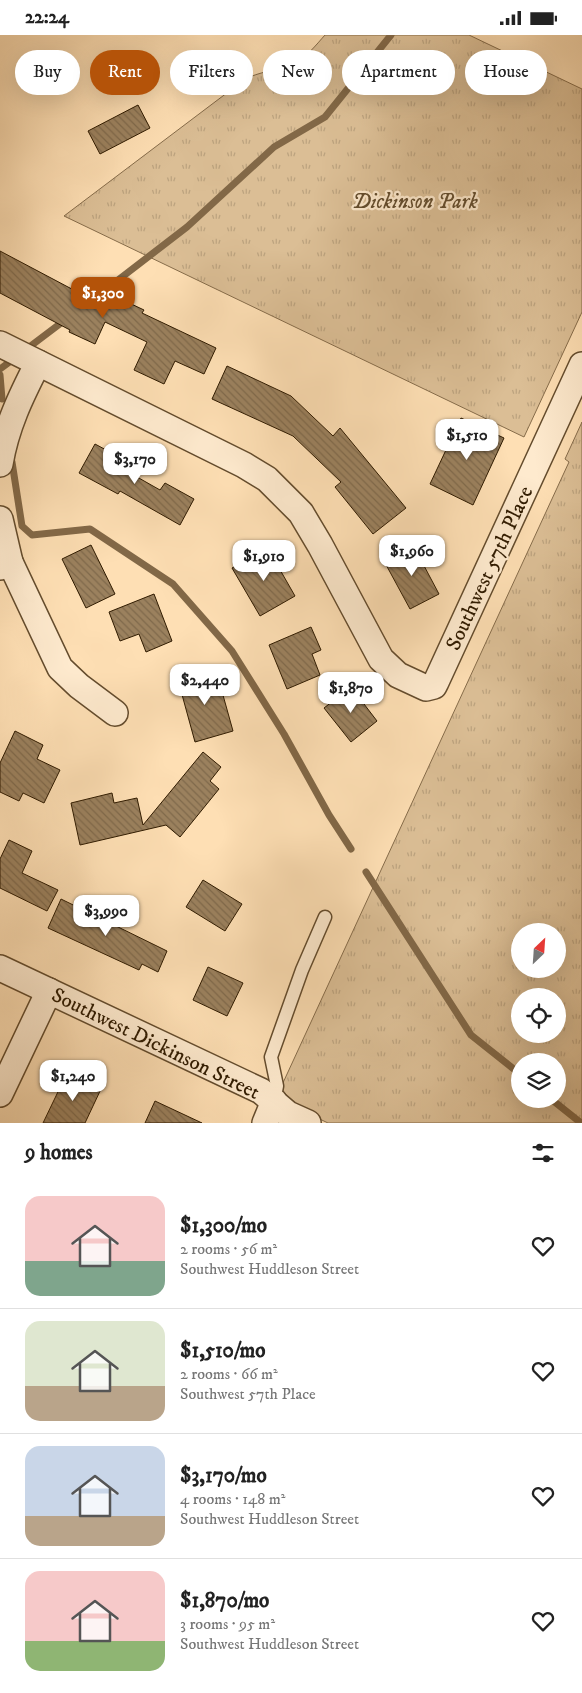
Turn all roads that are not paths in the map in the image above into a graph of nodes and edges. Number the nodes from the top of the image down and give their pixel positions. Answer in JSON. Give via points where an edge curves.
{"nodes":[{"id":1,"x":0,"y":344,"type":"edge"},
{"id":2,"x":38,"y":363,"type":"junction"},
{"id":3,"x":582,"y":365,"type":"edge"},
{"id":4,"x":0,"y":464,"type":"edge"},
{"id":5,"x":0,"y":519,"type":"edge"},
{"id":6,"x":5,"y":564,"type":"edge"},
{"id":7,"x":115,"y":713,"type":"dead end"},
{"id":8,"x":325,"y":917,"type":"dead end"},
{"id":9,"x":0,"y":968,"type":"edge"},
{"id":10,"x":49,"y":991,"type":"junction"},
{"id":11,"x":0,"y":1093,"type":"edge"},
{"id":12,"x":270,"y":1112,"type":"edge"},
{"id":13,"x":308,"y":1123,"type":"edge"}],
"edges":[{"from":1,"to":2,"type":"street"},
{"from":2,"to":3,"type":"street","name":"Southwest 57th Place","via":[[267,479],[301,513],[381,659],[398,675],[430,688],[436,682]]},
{"from":2,"to":4,"type":"street","via":[[6,434]]},
{"from":5,"to":6,"type":"street"},
{"from":6,"to":7,"type":"street","via":[[60,668]]},
{"from":8,"to":12,"type":"lane","via":[[271,1057],[277,1086]]},
{"from":9,"to":10,"type":"street","name":"Southwest Dickinson Street"},
{"from":10,"to":11,"type":"street"},
{"from":10,"to":12,"type":"street","name":"Southwest Dickinson Street","via":[[261,1091]]},
{"from":12,"to":13,"type":"street","name":"Southwest Dickinson Street","via":[[288,1114]]}]}
